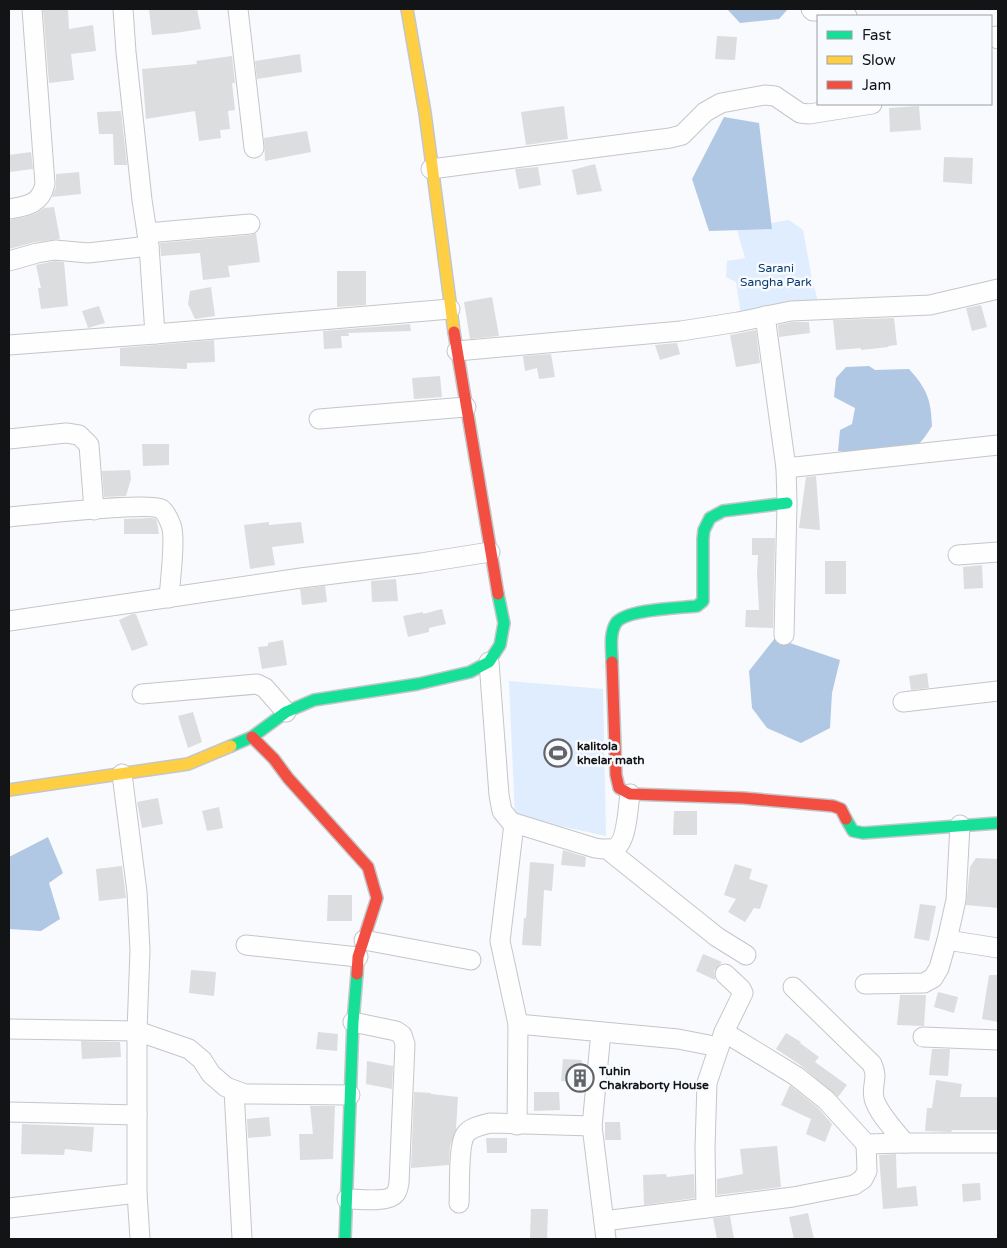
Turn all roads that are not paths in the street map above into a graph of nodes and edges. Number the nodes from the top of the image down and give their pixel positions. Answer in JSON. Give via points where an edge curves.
{"nodes":[{"id":1,"x":32,"y":9,"type":"edge"},
{"id":2,"x":123,"y":9,"type":"edge"},
{"id":3,"x":238,"y":9,"type":"edge"},
{"id":4,"x":407,"y":9,"type":"edge"},
{"id":5,"x":811,"y":9,"type":"edge"},
{"id":6,"x":844,"y":15,"type":"edge"},
{"id":7,"x":866,"y":105,"type":"edge"},
{"id":8,"x":254,"y":148,"type":"dead end"},
{"id":9,"x":431,"y":169,"type":"junction"},
{"id":10,"x":9,"y":209,"type":"edge"},
{"id":11,"x":250,"y":224,"type":"dead end"},
{"id":12,"x":148,"y":240,"type":"junction"},
{"id":13,"x":9,"y":261,"type":"edge"},
{"id":14,"x":998,"y":289,"type":"edge"},
{"id":15,"x":450,"y":309,"type":"junction"},
{"id":16,"x":765,"y":316,"type":"junction"},
{"id":17,"x":155,"y":334,"type":"junction"},
{"id":18,"x":9,"y":346,"type":"edge"},
{"id":19,"x":457,"y":351,"type":"junction"},
{"id":20,"x":466,"y":407,"type":"junction"},
{"id":21,"x":319,"y":418,"type":"dead end"},
{"id":22,"x":9,"y":439,"type":"edge"},
{"id":23,"x":998,"y":445,"type":"edge"},
{"id":24,"x":786,"y":468,"type":"junction"},
{"id":25,"x":787,"y":503,"type":"junction"},
{"id":26,"x":94,"y":510,"type":"junction"},
{"id":27,"x":9,"y":517,"type":"edge"},
{"id":28,"x":490,"y":552,"type":"junction"},
{"id":29,"x":998,"y":552,"type":"edge"},
{"id":30,"x":958,"y":556,"type":"dead end"},
{"id":31,"x":169,"y":598,"type":"junction"},
{"id":32,"x":9,"y":621,"type":"edge"},
{"id":33,"x":784,"y":635,"type":"dead end"},
{"id":34,"x":489,"y":662,"type":"junction"},
{"id":35,"x":998,"y":691,"type":"edge"},
{"id":36,"x":142,"y":694,"type":"dead end"},
{"id":37,"x":903,"y":702,"type":"dead end"},
{"id":38,"x":286,"y":712,"type":"junction"},
{"id":39,"x":252,"y":738,"type":"junction"},
{"id":40,"x":122,"y":774,"type":"junction"},
{"id":41,"x":9,"y":790,"type":"edge"},
{"id":42,"x":630,"y":794,"type":"junction"},
{"id":43,"x":514,"y":824,"type":"junction"},
{"id":44,"x":998,"y":824,"type":"edge"},
{"id":45,"x":960,"y":826,"type":"junction"},
{"id":46,"x":607,"y":849,"type":"junction"},
{"id":47,"x":947,"y":940,"type":"junction"},
{"id":48,"x":246,"y":945,"type":"dead end"},
{"id":49,"x":998,"y":948,"type":"edge"},
{"id":50,"x":361,"y":949,"type":"junction"},
{"id":51,"x":746,"y":954,"type":"dead end"},
{"id":52,"x":471,"y":960,"type":"dead end"},
{"id":53,"x":725,"y":974,"type":"dead end"},
{"id":54,"x":865,"y":984,"type":"dead end"},
{"id":55,"x":793,"y":987,"type":"dead end"},
{"id":56,"x":353,"y":1022,"type":"junction"},
{"id":57,"x":518,"y":1024,"type":"junction"},
{"id":58,"x":9,"y":1029,"type":"edge"},
{"id":59,"x":136,"y":1030,"type":"junction"},
{"id":60,"x":601,"y":1032,"type":"junction"},
{"id":61,"x":923,"y":1037,"type":"dead end"},
{"id":62,"x":722,"y":1039,"type":"junction"},
{"id":63,"x":998,"y":1040,"type":"edge"},
{"id":64,"x":234,"y":1090,"type":"junction"},
{"id":65,"x":350,"y":1095,"type":"junction"},
{"id":66,"x":9,"y":1112,"type":"edge"},
{"id":67,"x":137,"y":1115,"type":"junction"},
{"id":68,"x":517,"y":1125,"type":"junction"},
{"id":69,"x":592,"y":1126,"type":"junction"},
{"id":70,"x":905,"y":1143,"type":"junction"},
{"id":71,"x":998,"y":1143,"type":"edge"},
{"id":72,"x":866,"y":1144,"type":"junction"},
{"id":73,"x":137,"y":1193,"type":"junction"},
{"id":74,"x":347,"y":1200,"type":"junction"},
{"id":75,"x":459,"y":1203,"type":"dead end"},
{"id":76,"x":9,"y":1208,"type":"edge"},
{"id":77,"x":706,"y":1208,"type":"junction"},
{"id":78,"x":605,"y":1230,"type":"edge"},
{"id":79,"x":140,"y":1239,"type":"edge"},
{"id":80,"x":242,"y":1239,"type":"edge"},
{"id":81,"x":345,"y":1239,"type":"edge"}],
"edges":[{"from":1,"to":10,"type":"street","via":[[45,184],[40,198]]},
{"from":2,"to":12,"type":"street"},
{"from":3,"to":8,"type":"street"},
{"from":4,"to":9,"type":"street"},
{"from":5,"to":6,"type":"street","via":[[836,11]]},
{"from":7,"to":9,"type":"street","via":[[809,114],[800,113],[775,96],[765,95],[721,104],[706,112],[682,135],[670,138]]},
{"from":9,"to":15,"type":"street"},
{"from":11,"to":12,"type":"street"},
{"from":12,"to":13,"type":"street","via":[[88,253],[55,250]]},
{"from":12,"to":17,"type":"street"},
{"from":14,"to":16,"type":"street","via":[[930,305]]},
{"from":15,"to":17,"type":"street"},
{"from":15,"to":19,"type":"street"},
{"from":16,"to":19,"type":"street","via":[[681,331]]},
{"from":16,"to":24,"type":"street"},
{"from":17,"to":18,"type":"street"},
{"from":19,"to":20,"type":"street"},
{"from":20,"to":21,"type":"street"},
{"from":20,"to":28,"type":"street"},
{"from":22,"to":26,"type":"street","via":[[66,433],[79,435],[89,446]]},
{"from":23,"to":24,"type":"street"},
{"from":24,"to":25,"type":"street"},
{"from":25,"to":33,"type":"street"},
{"from":25,"to":42,"type":"street","via":[[714,514],[707,522],[704,538],[702,601],[697,606],[632,614],[619,620],[612,631],[616,775],[619,788]]},
{"from":26,"to":27,"type":"street"},
{"from":26,"to":31,"type":"street","via":[[148,507],[161,509],[167,516],[173,536]]},
{"from":28,"to":31,"type":"street"},
{"from":28,"to":34,"type":"street","via":[[504,624],[500,645]]},
{"from":29,"to":30,"type":"street"},
{"from":31,"to":32,"type":"street"},
{"from":34,"to":38,"type":"street","via":[[470,672],[418,684],[314,700]]},
{"from":34,"to":43,"type":"street","via":[[499,795],[502,811]]},
{"from":35,"to":37,"type":"street"},
{"from":36,"to":38,"type":"street","via":[[257,684],[265,688]]},
{"from":38,"to":39,"type":"street"},
{"from":39,"to":40,"type":"street","via":[[188,764]]},
{"from":39,"to":50,"type":"street","via":[[368,867],[377,898]]},
{"from":40,"to":41,"type":"street"},
{"from":40,"to":59,"type":"street","via":[[137,892],[140,950]]},
{"from":42,"to":45,"type":"street","via":[[743,798],[833,806],[841,809],[854,832],[864,833]]},
{"from":42,"to":46,"type":"street","via":[[620,843]]},
{"from":43,"to":46,"type":"street"},
{"from":43,"to":57,"type":"street","via":[[500,941]]},
{"from":44,"to":45,"type":"street"},
{"from":45,"to":47,"type":"street","via":[[956,900]]},
{"from":46,"to":51,"type":"street","via":[[717,937]]},
{"from":47,"to":49,"type":"street"},
{"from":47,"to":54,"type":"street","via":[[939,968],[933,978],[924,983]]},
{"from":48,"to":50,"type":"street"},
{"from":50,"to":52,"type":"street"},
{"from":50,"to":56,"type":"street"},
{"from":53,"to":62,"type":"street","via":[[743,993]]},
{"from":55,"to":70,"type":"street","via":[[872,1064],[876,1073],[874,1098],[878,1109]]},
{"from":56,"to":65,"type":"street"},
{"from":56,"to":74,"type":"street","via":[[396,1030],[405,1044],[397,1192],[386,1200]]},
{"from":57,"to":60,"type":"street"},
{"from":57,"to":68,"type":"street"},
{"from":58,"to":59,"type":"street"},
{"from":59,"to":64,"type":"street","via":[[189,1049],[211,1074]]},
{"from":59,"to":67,"type":"street"},
{"from":60,"to":62,"type":"street","via":[[678,1039]]},
{"from":60,"to":69,"type":"street"},
{"from":61,"to":63,"type":"street"},
{"from":62,"to":72,"type":"street","via":[[796,1076],[826,1100]]},
{"from":62,"to":77,"type":"street","via":[[707,1084]]},
{"from":64,"to":65,"type":"street","via":[[245,1094]]},
{"from":64,"to":80,"type":"street"},
{"from":65,"to":74,"type":"street"},
{"from":66,"to":67,"type":"street"},
{"from":67,"to":73,"type":"street"},
{"from":68,"to":69,"type":"street"},
{"from":68,"to":75,"type":"street","via":[[490,1123],[477,1126],[466,1134],[462,1144]]},
{"from":69,"to":78,"type":"street"},
{"from":70,"to":71,"type":"street"},
{"from":70,"to":72,"type":"street"},
{"from":72,"to":77,"type":"street","via":[[866,1171],[854,1185]]},
{"from":73,"to":76,"type":"street"},
{"from":73,"to":79,"type":"street"},
{"from":74,"to":81,"type":"street"},
{"from":77,"to":78,"type":"street"}]}
